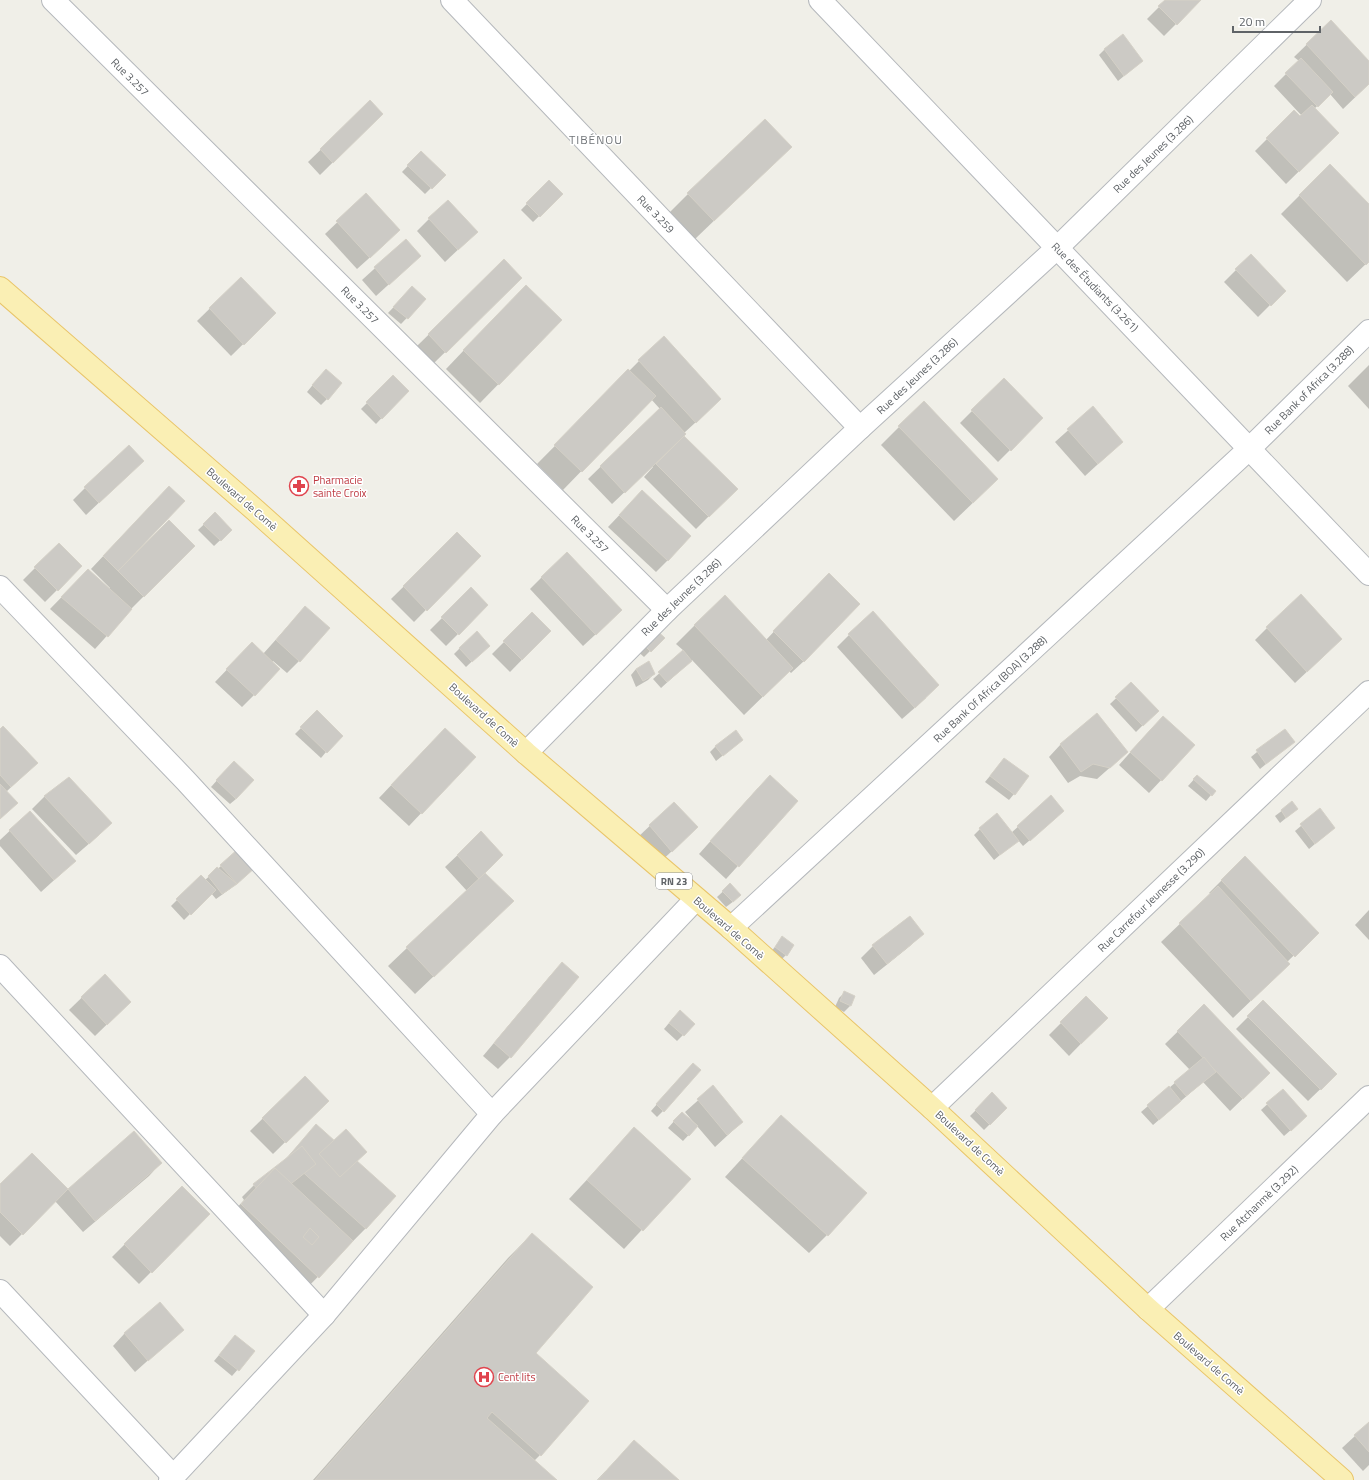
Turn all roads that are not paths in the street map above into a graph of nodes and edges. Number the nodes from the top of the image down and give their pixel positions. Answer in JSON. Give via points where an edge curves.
{"nodes":[{"id":1,"x":54,"y":0,"type":"edge"},
{"id":2,"x":452,"y":0,"type":"edge"},
{"id":3,"x":820,"y":0,"type":"edge"},
{"id":4,"x":1310,"y":0,"type":"edge"},
{"id":5,"x":1057,"y":248,"type":"junction"},
{"id":6,"x":0,"y":288,"type":"edge"},
{"id":7,"x":1369,"y":331,"type":"edge"},
{"id":8,"x":860,"y":428,"type":"junction"},
{"id":9,"x":1249,"y":450,"type":"junction"},
{"id":10,"x":1369,"y":574,"type":"edge"},
{"id":11,"x":0,"y":587,"type":"edge"},
{"id":12,"x":667,"y":610,"type":"junction"},
{"id":13,"x":1369,"y":692,"type":"edge"},
{"id":14,"x":526,"y":753,"type":"junction"},
{"id":15,"x":696,"y":899,"type":"junction"},
{"id":16,"x":731,"y":928,"type":"junction"},
{"id":17,"x":0,"y":966,"type":"edge"},
{"id":18,"x":1369,"y":1097,"type":"edge"},
{"id":19,"x":932,"y":1108,"type":"junction"},
{"id":20,"x":492,"y":1114,"type":"junction"},
{"id":21,"x":0,"y":1291,"type":"edge"},
{"id":22,"x":1148,"y":1309,"type":"junction"},
{"id":23,"x":324,"y":1314,"type":"junction"},
{"id":24,"x":172,"y":1478,"type":"edge"},
{"id":25,"x":1342,"y":1480,"type":"edge"}],
"edges":[{"from":1,"to":12,"type":"street","name":"Rue 3.257"},
{"from":2,"to":8,"type":"street","name":"Rue 3.259"},
{"from":3,"to":5,"type":"street","name":"Rue des Étudiants (3.261)"},
{"from":4,"to":5,"type":"street","name":"Rue des Jeunes (3.286)"},
{"from":5,"to":8,"type":"street","name":"Rue des Jeunes (3.286)"},
{"from":5,"to":9,"type":"street","name":"Rue des Étudiants (3.261)"},
{"from":6,"to":14,"type":"main road","name":"Boulevard de Comè","number":"RN 23","via":[[255,510]]},
{"from":7,"to":9,"type":"street","name":"Rue Bank of Africa (3.288)"},
{"from":8,"to":12,"type":"street","name":"Rue des Jeunes (3.286)"},
{"from":9,"to":10,"type":"street","name":"Rue des Étudiants (3.261)"},
{"from":9,"to":16,"type":"street","name":"Rue Bank Of Africa (BOA) (3.288)"},
{"from":11,"to":20,"type":"street","via":[[181,775]]},
{"from":12,"to":14,"type":"street","name":"Rue des Jeunes (3.286)"},
{"from":13,"to":19,"type":"street","name":"Rue Carrefour Jeunesse (3.290)"},
{"from":14,"to":15,"type":"main road","name":"Boulevard de Comè","number":"RN 23"},
{"from":15,"to":16,"type":"main road","name":"Boulevard de Comè","number":"RN 23"},
{"from":15,"to":20,"type":"street"},
{"from":16,"to":19,"type":"main road","name":"Boulevard de Comè","number":"RN 23"},
{"from":17,"to":23,"type":"street"},
{"from":18,"to":22,"type":"street","name":"Rue Atchanmè (3.292)"},
{"from":19,"to":22,"type":"main road","name":"Boulevard de Comè","number":"RN 23"},
{"from":20,"to":23,"type":"street"},
{"from":21,"to":24,"type":"street"},
{"from":22,"to":25,"type":"main road","name":"Boulevard de Comè","number":"RN 23"},
{"from":23,"to":24,"type":"street"}]}
